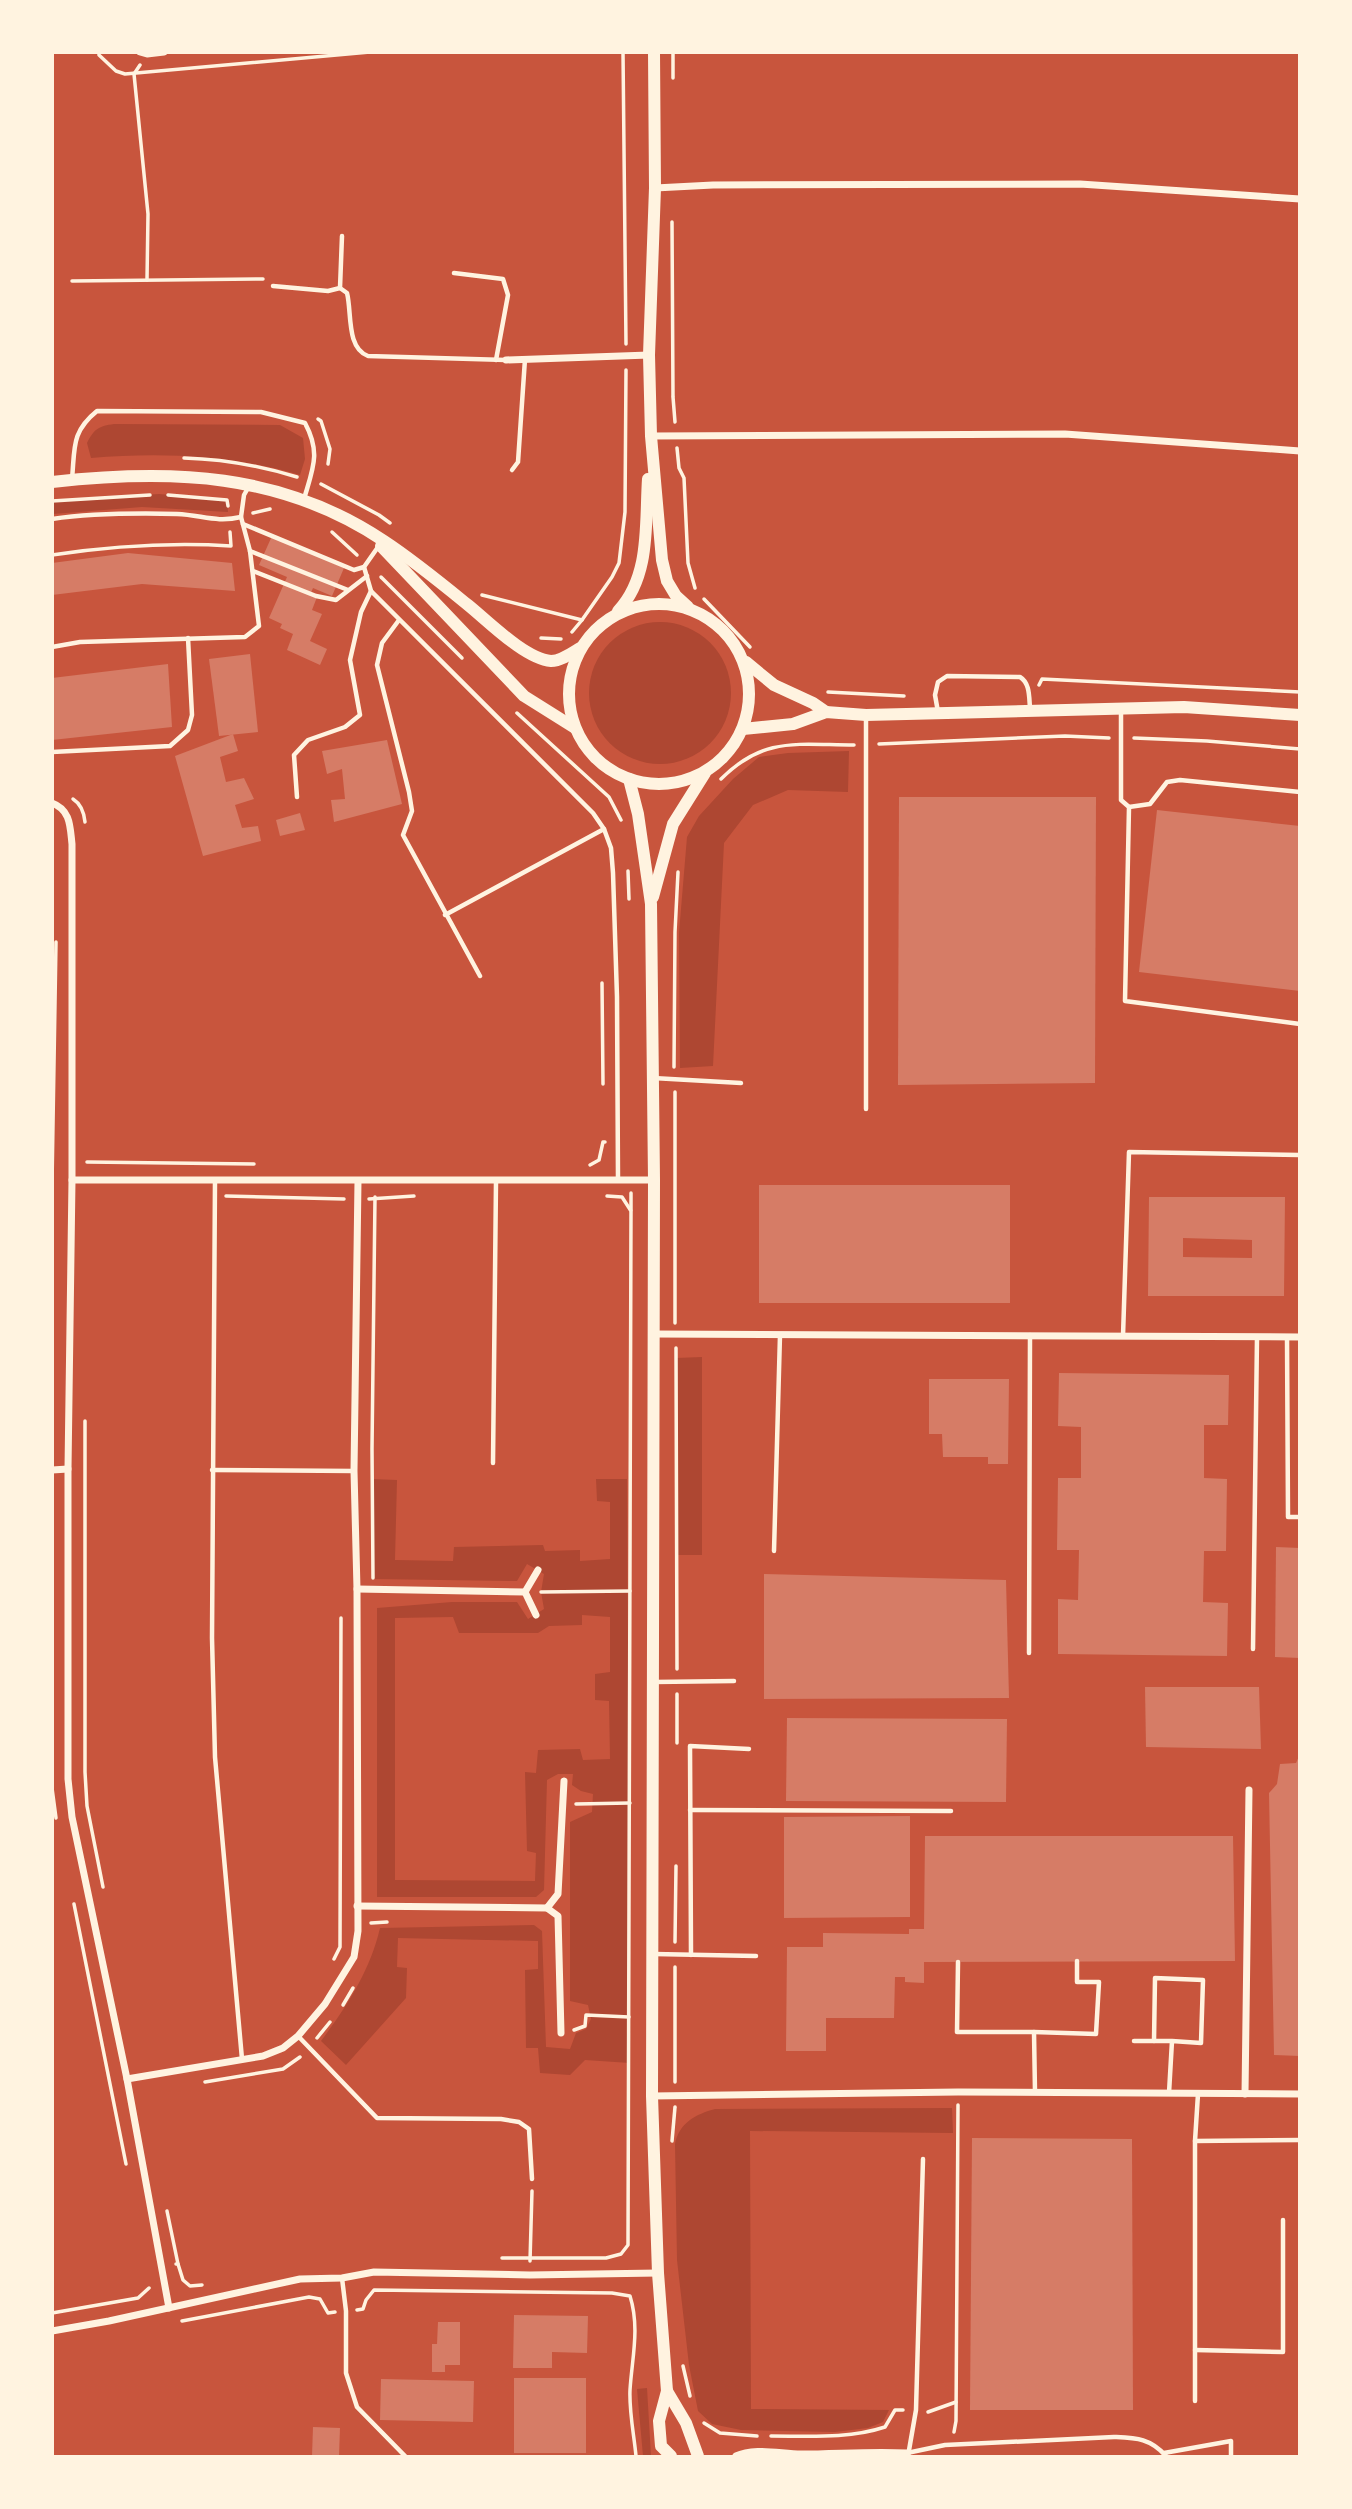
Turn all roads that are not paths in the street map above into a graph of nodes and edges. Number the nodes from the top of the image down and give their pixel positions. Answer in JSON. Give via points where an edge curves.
{"nodes":[{"id":1,"x":164,"y":52,"type":"edge"},
{"id":2,"x":654,"y":52,"type":"edge"},
{"id":3,"x":143,"y":53,"type":"edge"},
{"id":4,"x":655,"y":188,"type":"junction"},
{"id":5,"x":1300,"y":199,"type":"edge"},
{"id":6,"x":342,"y":236,"type":"dead end"},
{"id":7,"x":454,"y":272,"type":"dead end"},
{"id":8,"x":273,"y":286,"type":"road end"},
{"id":9,"x":340,"y":288,"type":"junction"},
{"id":10,"x":649,"y":355,"type":"junction"},
{"id":11,"x":525,"y":359,"type":"junction"},
{"id":12,"x":496,"y":360,"type":"junction"},
{"id":13,"x":506,"y":360,"type":"joint"},
{"id":14,"x":651,"y":436,"type":"junction"},
{"id":15,"x":1300,"y":451,"type":"edge"},
{"id":16,"x":512,"y":470,"type":"dead end"},
{"id":17,"x":72,"y":480,"type":"junction"},
{"id":18,"x":52,"y":482,"type":"edge"},
{"id":19,"x":250,"y":484,"type":"junction"},
{"id":20,"x":304,"y":499,"type":"junction"},
{"id":21,"x":241,"y":517,"type":"junction"},
{"id":22,"x":52,"y":519,"type":"edge"},
{"id":23,"x":243,"y":524,"type":"junction"},
{"id":24,"x":381,"y":542,"type":"junction"},
{"id":25,"x":250,"y":551,"type":"junction"},
{"id":26,"x":365,"y":566,"type":"junction"},
{"id":27,"x":253,"y":571,"type":"junction"},
{"id":28,"x":367,"y":576,"type":"junction"},
{"id":29,"x":348,"y":590,"type":"junction"},
{"id":30,"x":371,"y":591,"type":"junction"},
{"id":31,"x":688,"y":607,"type":"junction"},
{"id":32,"x":613,"y":615,"type":"junction"},
{"id":33,"x":399,"y":620,"type":"junction"},
{"id":34,"x":188,"y":638,"type":"junction"},
{"id":35,"x":52,"y":647,"type":"edge"},
{"id":36,"x":580,"y":649,"type":"junction"},
{"id":37,"x":746,"y":662,"type":"junction"},
{"id":38,"x":1121,"y":707,"type":"junction"},
{"id":39,"x":1030,"y":710,"type":"junction"},
{"id":40,"x":826,"y":712,"type":"junction"},
{"id":41,"x":938,"y":713,"type":"junction"},
{"id":42,"x":866,"y":715,"type":"junction"},
{"id":43,"x":1300,"y":715,"type":"edge"},
{"id":44,"x":575,"y":728,"type":"junction"},
{"id":45,"x":743,"y":729,"type":"junction"},
{"id":46,"x":52,"y":752,"type":"edge"},
{"id":47,"x":705,"y":772,"type":"junction"},
{"id":48,"x":629,"y":779,"type":"junction"},
{"id":49,"x":1300,"y":792,"type":"edge"},
{"id":50,"x":297,"y":797,"type":"dead end"},
{"id":51,"x":52,"y":803,"type":"edge"},
{"id":52,"x":1129,"y":807,"type":"junction"},
{"id":53,"x":604,"y":829,"type":"junction"},
{"id":54,"x":651,"y":904,"type":"junction"},
{"id":55,"x":445,"y":915,"type":"junction"},
{"id":56,"x":480,"y":976,"type":"dead end"},
{"id":57,"x":1300,"y":1024,"type":"edge"},
{"id":58,"x":652,"y":1078,"type":"junction"},
{"id":59,"x":741,"y":1083,"type":"dead end"},
{"id":60,"x":866,"y":1109,"type":"dead end"},
{"id":61,"x":1299,"y":1155,"type":"edge"},
{"id":62,"x":215,"y":1179,"type":"junction"},
{"id":63,"x":618,"y":1179,"type":"junction"},
{"id":64,"x":72,"y":1180,"type":"junction"},
{"id":65,"x":654,"y":1180,"type":"junction"},
{"id":66,"x":358,"y":1181,"type":"junction"},
{"id":67,"x":496,"y":1181,"type":"junction"},
{"id":68,"x":653,"y":1334,"type":"junction"},
{"id":69,"x":780,"y":1334,"type":"junction"},
{"id":70,"x":1030,"y":1334,"type":"junction"},
{"id":71,"x":1123,"y":1336,"type":"junction"},
{"id":72,"x":1300,"y":1336,"type":"edge"},
{"id":73,"x":1257,"y":1337,"type":"junction"},
{"id":74,"x":1287,"y":1337,"type":"junction"},
{"id":75,"x":493,"y":1463,"type":"dead end"},
{"id":76,"x":68,"y":1469,"type":"junction"},
{"id":77,"x":52,"y":1470,"type":"edge"},
{"id":78,"x":212,"y":1470,"type":"junction"},
{"id":79,"x":355,"y":1471,"type":"junction"},
{"id":80,"x":1300,"y":1517,"type":"edge"},
{"id":81,"x":774,"y":1551,"type":"dead end"},
{"id":82,"x":538,"y":1570,"type":"dead end"},
{"id":83,"x":357,"y":1590,"type":"junction"},
{"id":84,"x":525,"y":1592,"type":"junction"},
{"id":85,"x":536,"y":1615,"type":"dead end"},
{"id":86,"x":1253,"y":1649,"type":"dead end"},
{"id":87,"x":1030,"y":1653,"type":"dead end"},
{"id":88,"x":734,"y":1681,"type":"dead end"},
{"id":89,"x":653,"y":1682,"type":"junction"},
{"id":90,"x":748,"y":1749,"type":"dead end"},
{"id":91,"x":564,"y":1781,"type":"dead end"},
{"id":92,"x":1249,"y":1790,"type":"dead end"},
{"id":93,"x":690,"y":1810,"type":"junction"},
{"id":94,"x":951,"y":1811,"type":"dead end"},
{"id":95,"x":357,"y":1906,"type":"junction"},
{"id":96,"x":547,"y":1908,"type":"junction"},
{"id":97,"x":653,"y":1954,"type":"junction"},
{"id":98,"x":691,"y":1955,"type":"junction"},
{"id":99,"x":756,"y":1956,"type":"dead end"},
{"id":100,"x":1077,"y":1961,"type":"dead end"},
{"id":101,"x":957,"y":1962,"type":"dead end"},
{"id":102,"x":1034,"y":2032,"type":"junction"},
{"id":103,"x":561,"y":2033,"type":"dead end"},
{"id":104,"x":298,"y":2036,"type":"junction"},
{"id":105,"x":1134,"y":2041,"type":"dead end"},
{"id":106,"x":1154,"y":2041,"type":"junction"},
{"id":107,"x":1172,"y":2042,"type":"junction"},
{"id":108,"x":242,"y":2060,"type":"junction"},
{"id":109,"x":127,"y":2080,"type":"junction"},
{"id":110,"x":1035,"y":2092,"type":"junction"},
{"id":111,"x":1169,"y":2094,"type":"junction"},
{"id":112,"x":1198,"y":2094,"type":"junction"},
{"id":113,"x":1245,"y":2094,"type":"junction"},
{"id":114,"x":1300,"y":2094,"type":"edge"},
{"id":115,"x":652,"y":2096,"type":"junction"},
{"id":116,"x":1300,"y":2140,"type":"edge"},
{"id":117,"x":1195,"y":2141,"type":"junction"},
{"id":118,"x":923,"y":2159,"type":"dead end"},
{"id":119,"x":532,"y":2179,"type":"road end"},
{"id":120,"x":1283,"y":2220,"type":"dead end"},
{"id":121,"x":658,"y":2273,"type":"junction"},
{"id":122,"x":342,"y":2278,"type":"junction"},
{"id":123,"x":169,"y":2308,"type":"junction"},
{"id":124,"x":52,"y":2331,"type":"edge"},
{"id":125,"x":1195,"y":2350,"type":"junction"},
{"id":126,"x":667,"y":2391,"type":"junction"},
{"id":127,"x":1195,"y":2401,"type":"dead end"},
{"id":128,"x":907,"y":2454,"type":"edge"},
{"id":129,"x":800,"y":2455,"type":"edge"},
{"id":130,"x":1164,"y":2455,"type":"edge"},
{"id":131,"x":405,"y":2456,"type":"edge"},
{"id":132,"x":671,"y":2456,"type":"edge"},
{"id":133,"x":698,"y":2456,"type":"edge"},
{"id":134,"x":736,"y":2456,"type":"edge"},
{"id":135,"x":1231,"y":2456,"type":"edge"}],
"edges":[{"from":1,"to":3,"type":"street"},
{"from":2,"to":4,"type":"street"},
{"from":4,"to":5,"type":"street","via":[[1080,184]]},
{"from":4,"to":10,"type":"street"},
{"from":6,"to":9,"type":"lane"},
{"from":7,"to":12,"type":"lane","via":[[503,279],[508,295]]},
{"from":8,"to":9,"type":"lane"},
{"from":9,"to":12,"type":"lane","via":[[347,293],[353,338],[361,353]]},
{"from":10,"to":11,"type":"street"},
{"from":10,"to":14,"type":"street"},
{"from":11,"to":13,"type":"street"},
{"from":11,"to":16,"type":"lane","via":[[518,462]]},
{"from":12,"to":13,"type":"lane"},
{"from":14,"to":15,"type":"street","via":[[1065,433]]},
{"from":14,"to":31,"type":"street","via":[[662,561],[667,581]]},
{"from":14,"to":32,"type":"street","via":[[641,568],[627,600]]},
{"from":17,"to":18,"type":"street"},
{"from":17,"to":19,"type":"street","via":[[167,475]]},
{"from":17,"to":20,"type":"lane","via":[[76,437],[83,422],[97,411],[261,412],[305,423],[314,441]]},
{"from":19,"to":20,"type":"street"},
{"from":19,"to":21,"type":"lane"},
{"from":20,"to":24,"type":"street","via":[[358,525]]},
{"from":21,"to":22,"type":"lane","via":[[226,521],[135,513]]},
{"from":21,"to":23,"type":"lane"},
{"from":23,"to":25,"type":"lane"},
{"from":23,"to":26,"type":"lane","via":[[354,570]]},
{"from":24,"to":26,"type":"lane"},
{"from":24,"to":36,"type":"street","via":[[529,652],[551,661]]},
{"from":24,"to":44,"type":"street","via":[[524,696]]},
{"from":25,"to":27,"type":"lane"},
{"from":25,"to":29,"type":"lane"},
{"from":26,"to":28,"type":"lane"},
{"from":27,"to":29,"type":"lane","via":[[336,600]]},
{"from":27,"to":34,"type":"lane","via":[[259,626],[245,637]]},
{"from":28,"to":29,"type":"lane"},
{"from":28,"to":30,"type":"lane"},
{"from":30,"to":33,"type":"lane"},
{"from":30,"to":50,"type":"lane","via":[[350,660],[360,715],[345,727],[308,740],[294,755]]},
{"from":31,"to":32,"type":"street","via":[[663,602],[637,605]]},
{"from":31,"to":37,"type":"street","via":[[715,621]]},
{"from":32,"to":36,"type":"street"},
{"from":33,"to":53,"type":"lane"},
{"from":33,"to":55,"type":"lane","via":[[382,643],[377,665],[410,792],[411,811],[402,835]]},
{"from":34,"to":35,"type":"lane"},
{"from":34,"to":46,"type":"lane","via":[[192,715],[188,730],[170,746]]},
{"from":36,"to":44,"type":"street","via":[[571,672],[569,698]]},
{"from":37,"to":40,"type":"street","via":[[774,685]]},
{"from":37,"to":45,"type":"street","via":[[750,700]]},
{"from":38,"to":39,"type":"street"},
{"from":38,"to":43,"type":"street"},
{"from":38,"to":52,"type":"lane","via":[[1121,800]]},
{"from":39,"to":41,"type":"street"},
{"from":39,"to":41,"type":"lane","via":[[1025,680],[1020,677],[947,677],[938,682]]},
{"from":40,"to":42,"type":"street"},
{"from":40,"to":45,"type":"street","via":[[793,724]]},
{"from":41,"to":42,"type":"street"},
{"from":42,"to":60,"type":"lane"},
{"from":44,"to":48,"type":"street","via":[[594,757]]},
{"from":45,"to":47,"type":"street","via":[[728,754]]},
{"from":47,"to":48,"type":"street","via":[[681,782],[654,785]]},
{"from":47,"to":54,"type":"street","via":[[673,824]]},
{"from":48,"to":54,"type":"street"},
{"from":49,"to":52,"type":"lane","via":[[1180,780],[1167,782],[1150,803]]},
{"from":51,"to":64,"type":"street","via":[[69,819],[72,844]]},
{"from":52,"to":57,"type":"lane","via":[[1125,1001]]},
{"from":53,"to":55,"type":"lane"},
{"from":53,"to":63,"type":"lane","via":[[613,873]]},
{"from":54,"to":58,"type":"street"},
{"from":55,"to":56,"type":"lane"},
{"from":58,"to":59,"type":"lane"},
{"from":58,"to":65,"type":"street"},
{"from":61,"to":71,"type":"lane","via":[[1129,1152]]},
{"from":62,"to":64,"type":"street"},
{"from":62,"to":66,"type":"street"},
{"from":62,"to":78,"type":"lane"},
{"from":63,"to":65,"type":"street"},
{"from":63,"to":67,"type":"street"},
{"from":64,"to":76,"type":"street"},
{"from":65,"to":68,"type":"street"},
{"from":66,"to":67,"type":"street"},
{"from":66,"to":79,"type":"street"},
{"from":67,"to":75,"type":"lane"},
{"from":68,"to":69,"type":"street"},
{"from":68,"to":89,"type":"street"},
{"from":69,"to":70,"type":"street"},
{"from":69,"to":81,"type":"lane"},
{"from":70,"to":71,"type":"street"},
{"from":70,"to":87,"type":"lane"},
{"from":71,"to":73,"type":"street"},
{"from":72,"to":74,"type":"street"},
{"from":73,"to":74,"type":"street"},
{"from":73,"to":86,"type":"lane"},
{"from":74,"to":80,"type":"lane","via":[[1288,1517]]},
{"from":76,"to":77,"type":"street"},
{"from":76,"to":109,"type":"street","via":[[71,1804]]},
{"from":78,"to":79,"type":"lane"},
{"from":78,"to":108,"type":"lane","via":[[215,1757]]},
{"from":79,"to":83,"type":"street"},
{"from":82,"to":84,"type":"street"},
{"from":83,"to":84,"type":"street"},
{"from":83,"to":95,"type":"street"},
{"from":84,"to":85,"type":"street"},
{"from":88,"to":89,"type":"lane"},
{"from":89,"to":97,"type":"street"},
{"from":90,"to":93,"type":"lane","via":[[690,1746]]},
{"from":91,"to":96,"type":"street","via":[[558,1894]]},
{"from":92,"to":113,"type":"street"},
{"from":93,"to":94,"type":"lane"},
{"from":93,"to":98,"type":"lane"},
{"from":95,"to":96,"type":"street"},
{"from":95,"to":104,"type":"street","via":[[354,1957],[326,2004]]},
{"from":96,"to":103,"type":"street","via":[[558,1916]]},
{"from":97,"to":98,"type":"lane"},
{"from":97,"to":115,"type":"street"},
{"from":98,"to":99,"type":"lane"},
{"from":100,"to":102,"type":"lane","via":[[1077,1982],[1099,1982],[1096,2034]]},
{"from":101,"to":102,"type":"lane","via":[[957,2032]]},
{"from":102,"to":110,"type":"lane"},
{"from":104,"to":108,"type":"street","via":[[283,2048]]},
{"from":104,"to":119,"type":"lane","via":[[377,2119],[519,2122],[529,2129]]},
{"from":105,"to":106,"type":"lane"},
{"from":106,"to":107,"type":"lane"},
{"from":106,"to":107,"type":"lane","via":[[1155,1978],[1203,1980],[1201,2043]]},
{"from":107,"to":111,"type":"lane"},
{"from":108,"to":109,"type":"street"},
{"from":109,"to":123,"type":"street"},
{"from":110,"to":111,"type":"street"},
{"from":110,"to":115,"type":"street"},
{"from":111,"to":112,"type":"street"},
{"from":112,"to":113,"type":"street"},
{"from":112,"to":117,"type":"lane"},
{"from":113,"to":114,"type":"street"},
{"from":115,"to":121,"type":"street"},
{"from":116,"to":117,"type":"lane"},
{"from":117,"to":125,"type":"lane"},
{"from":118,"to":128,"type":"lane","via":[[916,2410]]},
{"from":120,"to":125,"type":"lane","via":[[1283,2352]]},
{"from":121,"to":122,"type":"street","via":[[374,2272]]},
{"from":121,"to":126,"type":"street"},
{"from":122,"to":123,"type":"street","via":[[300,2280]]},
{"from":122,"to":131,"type":"lane","via":[[346,2372],[357,2407]]},
{"from":123,"to":124,"type":"street"},
{"from":125,"to":127,"type":"lane"},
{"from":126,"to":132,"type":"street","via":[[659,2421],[661,2446]]},
{"from":126,"to":133,"type":"street"},
{"from":128,"to":129,"type":"street"},
{"from":128,"to":130,"type":"lane","via":[[945,2445],[1142,2438]]},
{"from":129,"to":134,"type":"street","via":[[745,2452]]},
{"from":130,"to":135,"type":"lane","via":[[1231,2441]]}]}
